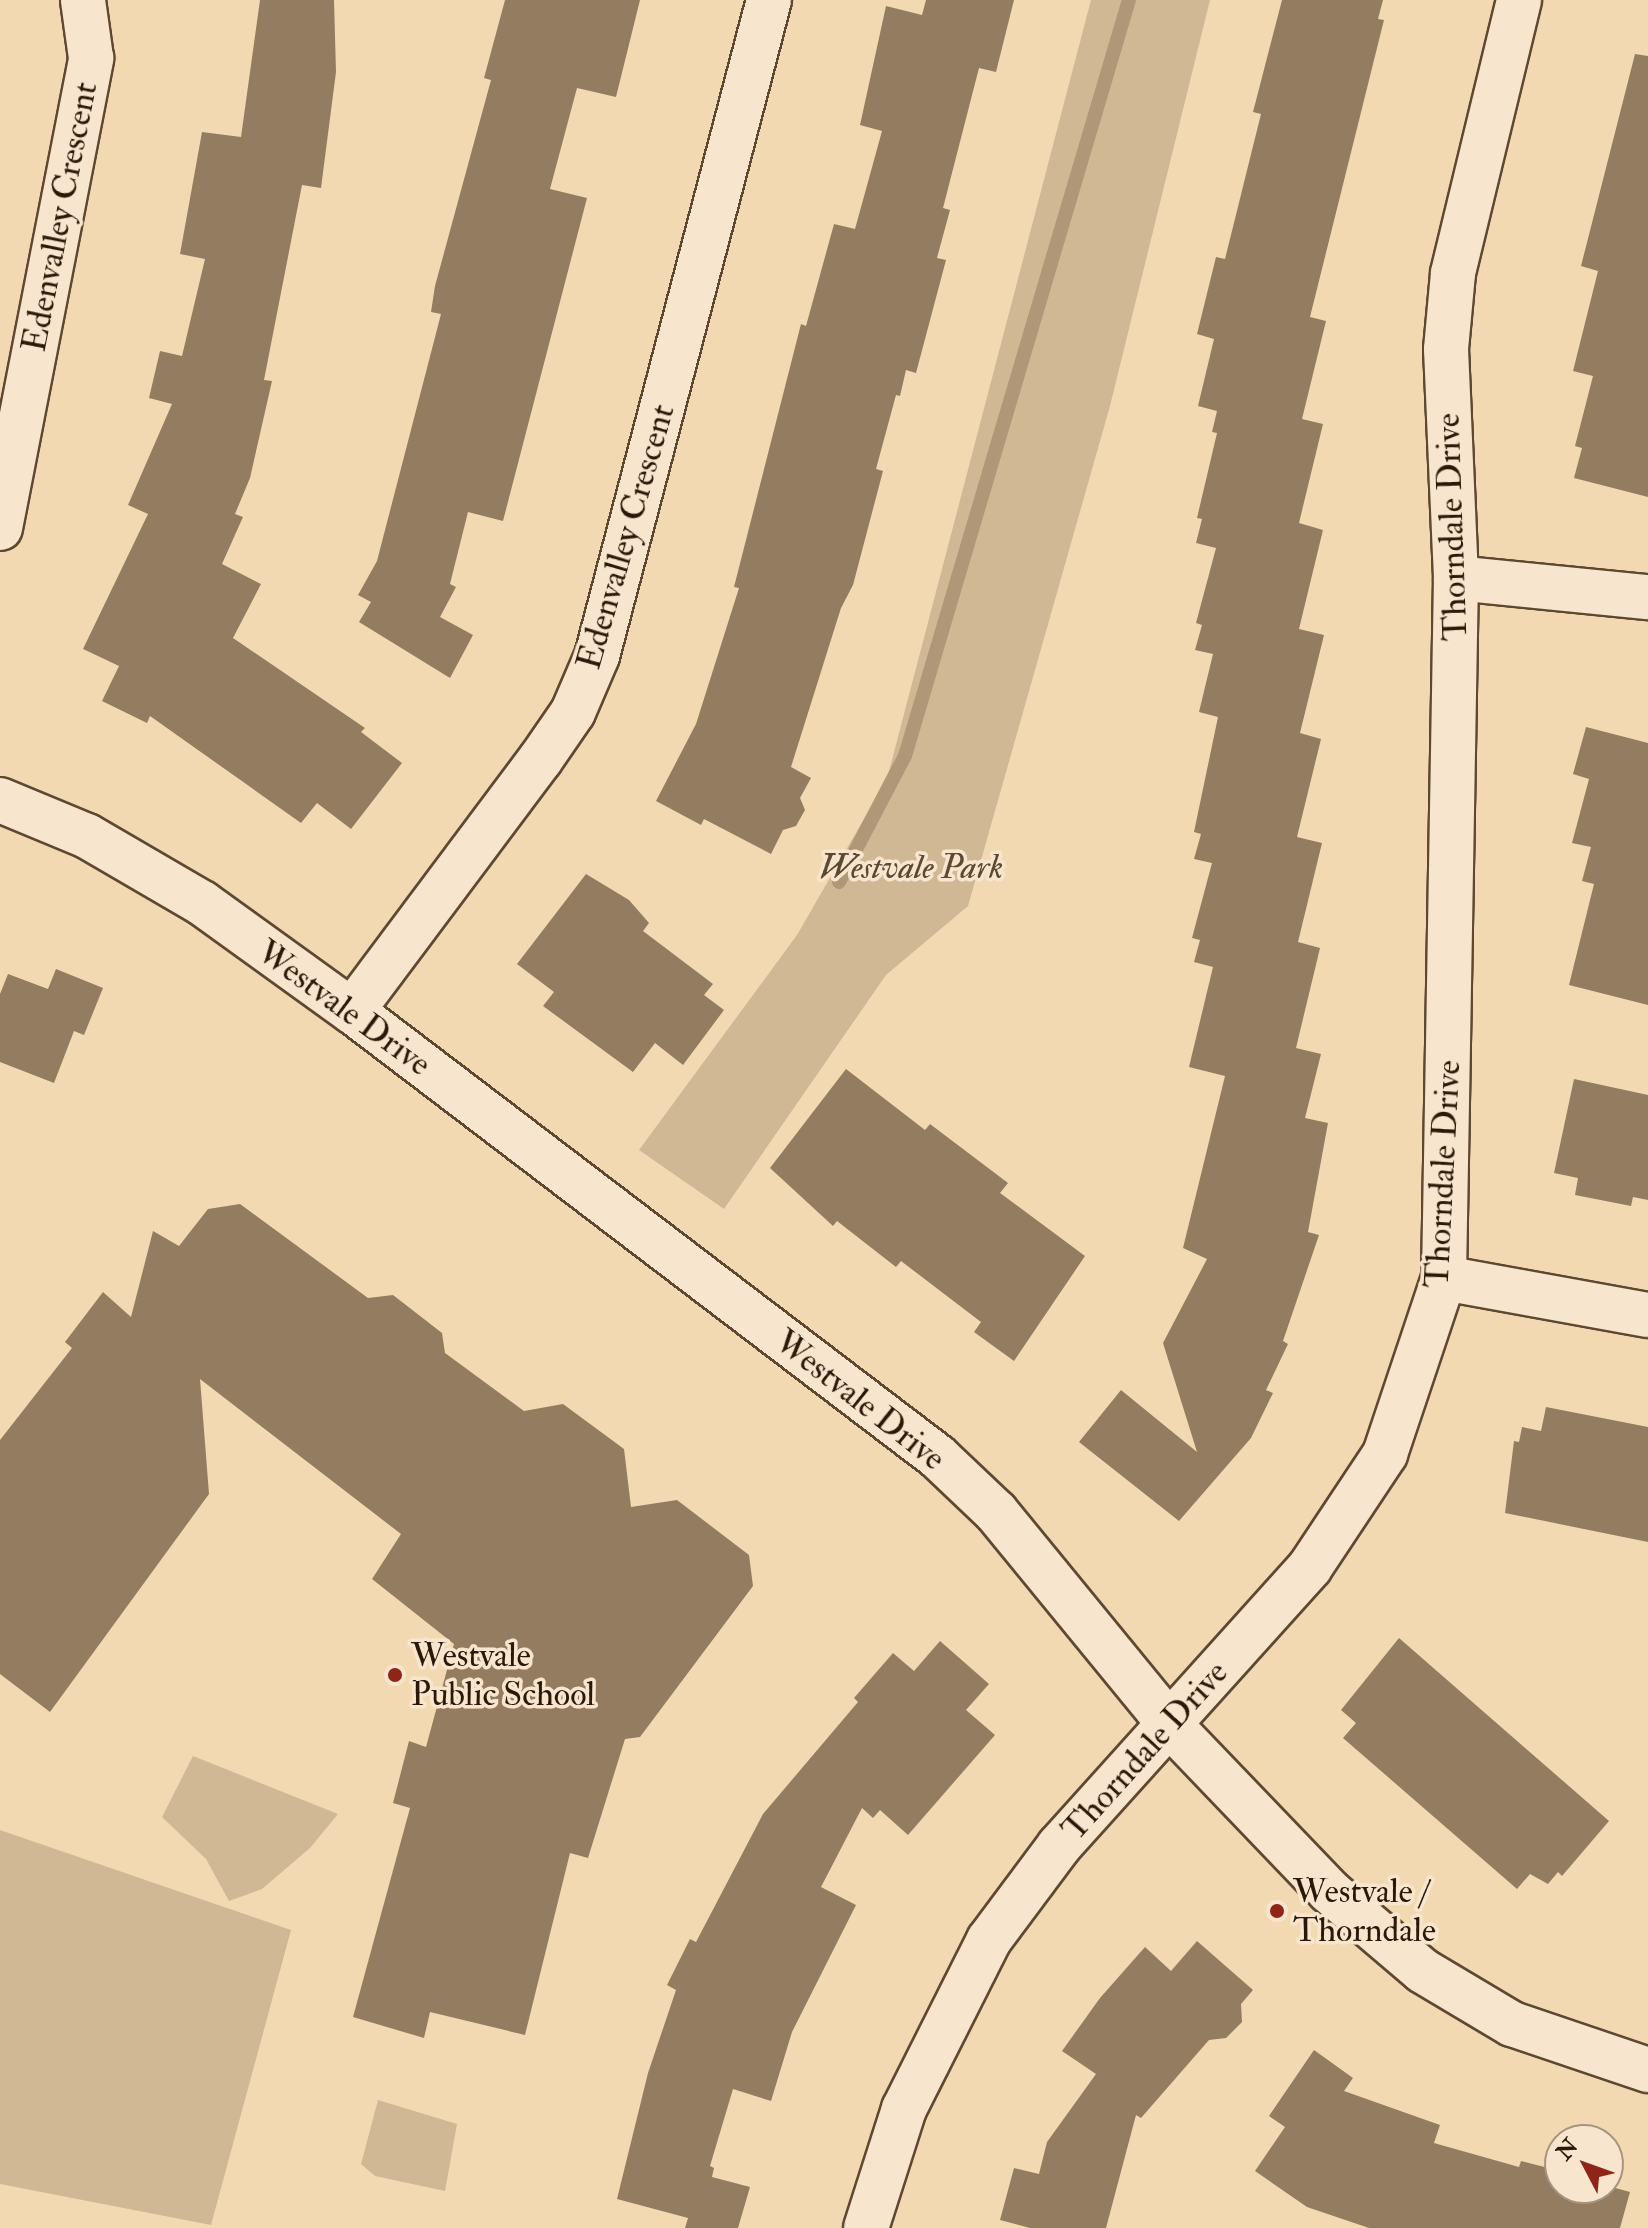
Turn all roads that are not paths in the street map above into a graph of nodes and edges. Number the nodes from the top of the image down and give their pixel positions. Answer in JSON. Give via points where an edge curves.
{"nodes":[{"id":1,"x":83,"y":0,"type":"edge"},
{"id":2,"x":769,"y":0,"type":"edge"},
{"id":3,"x":1519,"y":0,"type":"edge"},
{"id":4,"x":0,"y":528,"type":"edge"},
{"id":5,"x":1456,"y":578,"type":"junction"},
{"id":6,"x":1648,"y":597,"type":"edge"},
{"id":7,"x":0,"y":800,"type":"edge"},
{"id":8,"x":352,"y":1011,"type":"junction"},
{"id":9,"x":1444,"y":1278,"type":"junction"},
{"id":10,"x":1648,"y":1315,"type":"edge"},
{"id":11,"x":1171,"y":1726,"type":"junction"},
{"id":12,"x":1648,"y":2070,"type":"edge"},
{"id":13,"x":866,"y":2228,"type":"edge"}],
"edges":[{"from":1,"to":4,"type":"street","name":"Edenvalley Crescent","via":[[91,58]]},
{"from":2,"to":8,"type":"street","name":"Edenvalley Crescent","via":[[597,656],[573,712]]},
{"from":3,"to":5,"type":"street","name":"Thorndale Drive","via":[[1453,273],[1446,349]]},
{"from":5,"to":6,"type":"street"},
{"from":5,"to":9,"type":"street","name":"Thorndale Drive"},
{"from":7,"to":8,"type":"street","name":"Westvale Drive","via":[[87,836],[202,903]]},
{"from":8,"to":11,"type":"street","name":"Westvale Drive","via":[[938,1457],[996,1512]]},
{"from":9,"to":10,"type":"street"},
{"from":9,"to":11,"type":"street","name":"Thorndale Drive","via":[[1385,1454],[1310,1567]]},
{"from":11,"to":12,"type":"street","name":"Westvale Drive","via":[[1329,1891],[1423,1971],[1512,2024]]},
{"from":11,"to":13,"type":"street","name":"Thorndale Drive","via":[[1059,1846],[989,1940],[904,2109]]}]}
